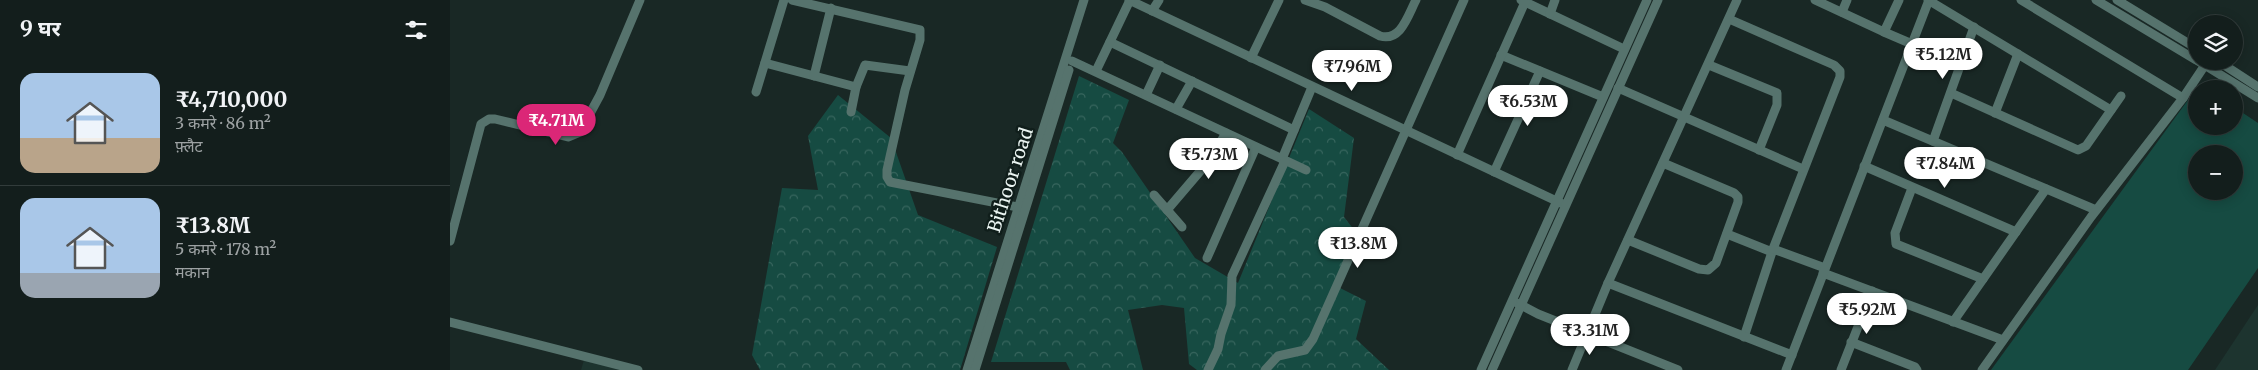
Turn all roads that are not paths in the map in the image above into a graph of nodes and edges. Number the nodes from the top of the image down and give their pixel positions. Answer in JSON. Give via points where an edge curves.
{"nodes":[{"id":1,"x":640,"y":0,"type":"edge"},
{"id":2,"x":784,"y":0,"type":"edge"},
{"id":3,"x":792,"y":0,"type":"edge"},
{"id":4,"x":1084,"y":0,"type":"edge"},
{"id":5,"x":1089,"y":0,"type":"edge"},
{"id":6,"x":1130,"y":0,"type":"edge"},
{"id":7,"x":1159,"y":0,"type":"edge"},
{"id":8,"x":1305,"y":0,"type":"edge"},
{"id":9,"x":1416,"y":0,"type":"edge"},
{"id":10,"x":1464,"y":0,"type":"edge"},
{"id":11,"x":1556,"y":0,"type":"edge"},
{"id":12,"x":1647,"y":0,"type":"edge"},
{"id":13,"x":1658,"y":0,"type":"edge"},
{"id":14,"x":1738,"y":0,"type":"edge"},
{"id":15,"x":1815,"y":0,"type":"edge"},
{"id":16,"x":1847,"y":0,"type":"edge"},
{"id":17,"x":1899,"y":0,"type":"edge"},
{"id":18,"x":1928,"y":0,"type":"edge"},
{"id":19,"x":2021,"y":0,"type":"edge"},
{"id":20,"x":2096,"y":0,"type":"edge"},
{"id":21,"x":2117,"y":0,"type":"edge"},
{"id":22,"x":1277,"y":1,"type":"edge"},
{"id":23,"x":1523,"y":1,"type":"edge"},
{"id":24,"x":1327,"y":4,"type":"edge"},
{"id":25,"x":831,"y":8,"type":"junction"},
{"id":26,"x":1152,"y":11,"type":"junction"},
{"id":27,"x":1842,"y":12,"type":"junction"},
{"id":28,"x":1550,"y":14,"type":"junction"},
{"id":29,"x":1730,"y":19,"type":"junction"},
{"id":30,"x":1974,"y":27,"type":"junction"},
{"id":31,"x":1884,"y":32,"type":"junction"},
{"id":32,"x":1110,"y":42,"type":"junction"},
{"id":33,"x":2188,"y":43,"type":"edge"},
{"id":34,"x":1912,"y":44,"type":"junction"},
{"id":35,"x":1624,"y":49,"type":"junction"},
{"id":36,"x":2018,"y":54,"type":"junction"},
{"id":37,"x":1501,"y":55,"type":"junction"},
{"id":38,"x":2188,"y":55,"type":"edge"},
{"id":39,"x":1251,"y":58,"type":"junction"},
{"id":40,"x":1072,"y":61,"type":"junction"},
{"id":41,"x":765,"y":63,"type":"junction"},
{"id":42,"x":1160,"y":65,"type":"junction"},
{"id":43,"x":1709,"y":65,"type":"junction"},
{"id":44,"x":2199,"y":70,"type":"edge"},
{"id":45,"x":2213,"y":70,"type":"edge"},
{"id":46,"x":2232,"y":70,"type":"edge"},
{"id":47,"x":910,"y":71,"type":"junction"},
{"id":48,"x":1540,"y":71,"type":"junction"},
{"id":49,"x":1096,"y":72,"type":"junction"},
{"id":50,"x":814,"y":76,"type":"junction"},
{"id":51,"x":1192,"y":81,"type":"junction"},
{"id":52,"x":856,"y":87,"type":"junction"},
{"id":53,"x":1312,"y":87,"type":"junction"},
{"id":54,"x":2258,"y":87,"type":"edge"},
{"id":55,"x":1618,"y":88,"type":"junction"},
{"id":56,"x":756,"y":92,"type":"dead end"},
{"id":57,"x":1951,"y":93,"type":"junction"},
{"id":58,"x":1146,"y":95,"type":"junction"},
{"id":59,"x":2121,"y":96,"type":"dead end"},
{"id":60,"x":1603,"y":97,"type":"junction"},
{"id":61,"x":2183,"y":98,"type":"junction"},
{"id":62,"x":2258,"y":98,"type":"edge"},
{"id":63,"x":1176,"y":109,"type":"junction"},
{"id":64,"x":2111,"y":110,"type":"junction"},
{"id":65,"x":851,"y":112,"type":"dead end"},
{"id":66,"x":1995,"y":113,"type":"junction"},
{"id":67,"x":1685,"y":118,"type":"junction"},
{"id":68,"x":1882,"y":120,"type":"junction"},
{"id":69,"x":1294,"y":130,"type":"junction"},
{"id":70,"x":1406,"y":131,"type":"junction"},
{"id":71,"x":1226,"y":133,"type":"junction"},
{"id":72,"x":1933,"y":141,"type":"junction"},
{"id":73,"x":1256,"y":147,"type":"junction"},
{"id":74,"x":1759,"y":150,"type":"junction"},
{"id":75,"x":1457,"y":155,"type":"junction"},
{"id":76,"x":1283,"y":160,"type":"junction"},
{"id":77,"x":1663,"y":163,"type":"junction"},
{"id":78,"x":1864,"y":166,"type":"junction"},
{"id":79,"x":1803,"y":169,"type":"junction"},
{"id":80,"x":1306,"y":170,"type":"dead end"},
{"id":81,"x":1494,"y":172,"type":"junction"},
{"id":82,"x":1912,"y":188,"type":"junction"},
{"id":83,"x":2046,"y":189,"type":"junction"},
{"id":84,"x":1154,"y":195,"type":"dead end"},
{"id":85,"x":1561,"y":203,"type":"junction"},
{"id":86,"x":1018,"y":206,"type":"junction"},
{"id":87,"x":1167,"y":210,"type":"junction"},
{"id":88,"x":2096,"y":210,"type":"junction"},
{"id":89,"x":1182,"y":227,"type":"dead end"},
{"id":90,"x":2016,"y":232,"type":"junction"},
{"id":91,"x":1726,"y":234,"type":"junction"},
{"id":92,"x":450,"y":240,"type":"edge"},
{"id":93,"x":1628,"y":240,"type":"junction"},
{"id":94,"x":1772,"y":250,"type":"junction"},
{"id":95,"x":1207,"y":258,"type":"dead end"},
{"id":96,"x":1824,"y":270,"type":"junction"},
{"id":97,"x":1984,"y":279,"type":"junction"},
{"id":98,"x":1608,"y":283,"type":"junction"},
{"id":99,"x":1872,"y":291,"type":"junction"},
{"id":100,"x":1512,"y":300,"type":"junction"},
{"id":101,"x":1521,"y":306,"type":"junction"},
{"id":102,"x":450,"y":322,"type":"edge"},
{"id":103,"x":1953,"y":322,"type":"junction"},
{"id":104,"x":1585,"y":334,"type":"junction"},
{"id":105,"x":1744,"y":337,"type":"junction"},
{"id":106,"x":2003,"y":340,"type":"junction"},
{"id":107,"x":1851,"y":342,"type":"junction"},
{"id":108,"x":1792,"y":355,"type":"junction"},
{"id":109,"x":1656,"y":361,"type":"junction"},
{"id":110,"x":638,"y":370,"type":"edge"},
{"id":111,"x":967,"y":370,"type":"edge"},
{"id":112,"x":975,"y":370,"type":"edge"},
{"id":113,"x":1208,"y":370,"type":"edge"},
{"id":114,"x":1265,"y":370,"type":"edge"},
{"id":115,"x":1481,"y":370,"type":"edge"},
{"id":116,"x":1492,"y":370,"type":"edge"},
{"id":117,"x":1572,"y":370,"type":"edge"},
{"id":118,"x":1653,"y":370,"type":"edge"},
{"id":119,"x":1678,"y":370,"type":"edge"},
{"id":120,"x":1786,"y":370,"type":"edge"},
{"id":121,"x":1841,"y":370,"type":"edge"},
{"id":122,"x":1917,"y":370,"type":"edge"},
{"id":123,"x":1982,"y":370,"type":"edge"}],
"edges":[{"from":1,"to":92,"type":"street","via":[[600,95],[580,132],[568,137],[495,119],[481,124]]},
{"from":2,"to":41,"type":"street"},
{"from":3,"to":25,"type":"street"},
{"from":4,"to":86,"type":"street","name":"Bithoor road"},
{"from":5,"to":40,"type":"street"},
{"from":6,"to":26,"type":"street"},
{"from":6,"to":32,"type":"street"},
{"from":7,"to":26,"type":"street"},
{"from":8,"to":24,"type":"street"},
{"from":9,"to":24,"type":"street","via":[[1401,29],[1391,38],[1380,36]]},
{"from":10,"to":70,"type":"street"},
{"from":11,"to":28,"type":"street"},
{"from":12,"to":35,"type":"street"},
{"from":13,"to":55,"type":"street"},
{"from":14,"to":29,"type":"street"},
{"from":15,"to":27,"type":"street"},
{"from":16,"to":27,"type":"street"},
{"from":17,"to":31,"type":"street"},
{"from":18,"to":30,"type":"street"},
{"from":18,"to":34,"type":"street"},
{"from":19,"to":61,"type":"street"},
{"from":20,"to":38,"type":"street"},
{"from":21,"to":33,"type":"street"},
{"from":22,"to":39,"type":"street"},
{"from":23,"to":28,"type":"street"},
{"from":23,"to":37,"type":"street"},
{"from":25,"to":47,"type":"street","via":[[918,29],[920,40]]},
{"from":25,"to":50,"type":"street"},
{"from":26,"to":39,"type":"street"},
{"from":27,"to":31,"type":"street"},
{"from":28,"to":35,"type":"street"},
{"from":29,"to":43,"type":"street"},
{"from":29,"to":79,"type":"street","via":[[1839,68],[1840,77]]},
{"from":30,"to":36,"type":"street"},
{"from":30,"to":57,"type":"street"},
{"from":31,"to":34,"type":"street"},
{"from":32,"to":42,"type":"street"},
{"from":32,"to":49,"type":"street"},
{"from":34,"to":68,"type":"street"},
{"from":35,"to":60,"type":"street"},
{"from":36,"to":64,"type":"street"},
{"from":36,"to":66,"type":"street"},
{"from":37,"to":48,"type":"street"},
{"from":37,"to":75,"type":"street"},
{"from":39,"to":53,"type":"street"},
{"from":40,"to":49,"type":"street"},
{"from":40,"to":112,"type":"street"},
{"from":41,"to":50,"type":"street"},
{"from":41,"to":56,"type":"street"},
{"from":42,"to":51,"type":"street"},
{"from":42,"to":58,"type":"street"},
{"from":43,"to":67,"type":"street"},
{"from":43,"to":74,"type":"street","via":[[1777,93],[1776,105]]},
{"from":44,"to":61,"type":"street"},
{"from":45,"to":62,"type":"street"},
{"from":46,"to":54,"type":"street"},
{"from":47,"to":52,"type":"street","via":[[865,65]]},
{"from":47,"to":86,"type":"street","via":[[887,170],[888,180]]},
{"from":48,"to":60,"type":"street"},
{"from":48,"to":81,"type":"street"},
{"from":49,"to":58,"type":"street"},
{"from":50,"to":52,"type":"street"},
{"from":51,"to":63,"type":"street"},
{"from":51,"to":69,"type":"street"},
{"from":52,"to":65,"type":"street"},
{"from":53,"to":69,"type":"street"},
{"from":53,"to":70,"type":"street"},
{"from":55,"to":67,"type":"street"},
{"from":55,"to":85,"type":"street"},
{"from":57,"to":66,"type":"street"},
{"from":57,"to":72,"type":"street"},
{"from":58,"to":63,"type":"street"},
{"from":59,"to":64,"type":"street"},
{"from":60,"to":85,"type":"street"},
{"from":61,"to":88,"type":"street"},
{"from":63,"to":71,"type":"street"},
{"from":64,"to":66,"type":"street","via":[[2086,146],[2078,150]]},
{"from":67,"to":74,"type":"street"},
{"from":67,"to":77,"type":"street"},
{"from":68,"to":72,"type":"street"},
{"from":68,"to":78,"type":"street"},
{"from":69,"to":76,"type":"street"},
{"from":70,"to":75,"type":"street"},
{"from":70,"to":114,"type":"street","via":[[1309,346],[1300,352],[1281,354]]},
{"from":71,"to":73,"type":"street"},
{"from":71,"to":87,"type":"street","via":[[1208,162]]},
{"from":72,"to":83,"type":"street"},
{"from":73,"to":76,"type":"street"},
{"from":73,"to":95,"type":"street"},
{"from":74,"to":79,"type":"street"},
{"from":75,"to":81,"type":"street"},
{"from":76,"to":80,"type":"street"},
{"from":76,"to":113,"type":"street","via":[[1232,276],[1231,305],[1218,350]]},
{"from":77,"to":91,"type":"street","via":[[1737,195],[1738,202]]},
{"from":77,"to":93,"type":"street"},
{"from":78,"to":82,"type":"street"},
{"from":78,"to":96,"type":"street"},
{"from":79,"to":94,"type":"street"},
{"from":81,"to":85,"type":"street"},
{"from":82,"to":90,"type":"street"},
{"from":82,"to":97,"type":"street","via":[[1895,233],[1896,244]]},
{"from":83,"to":88,"type":"street"},
{"from":83,"to":90,"type":"street"},
{"from":84,"to":87,"type":"street"},
{"from":85,"to":100,"type":"street"},
{"from":85,"to":101,"type":"street"},
{"from":86,"to":111,"type":"street","name":"Bithoor road"},
{"from":87,"to":89,"type":"street"},
{"from":88,"to":106,"type":"street"},
{"from":90,"to":97,"type":"street"},
{"from":91,"to":93,"type":"street","via":[[1716,263],[1706,270]]},
{"from":91,"to":94,"type":"street"},
{"from":93,"to":98,"type":"street"},
{"from":94,"to":96,"type":"street"},
{"from":94,"to":105,"type":"street"},
{"from":96,"to":99,"type":"street"},
{"from":96,"to":108,"type":"street"},
{"from":97,"to":103,"type":"street"},
{"from":98,"to":104,"type":"street"},
{"from":98,"to":105,"type":"street"},
{"from":99,"to":103,"type":"street"},
{"from":99,"to":107,"type":"street"},
{"from":100,"to":101,"type":"street"},
{"from":100,"to":115,"type":"street"},
{"from":101,"to":104,"type":"street"},
{"from":101,"to":116,"type":"street"},
{"from":102,"to":110,"type":"street"},
{"from":103,"to":106,"type":"street"},
{"from":104,"to":109,"type":"street"},
{"from":104,"to":117,"type":"street"},
{"from":105,"to":108,"type":"street"},
{"from":106,"to":123,"type":"street"},
{"from":107,"to":121,"type":"street"},
{"from":107,"to":122,"type":"street"},
{"from":108,"to":120,"type":"street"},
{"from":109,"to":118,"type":"street"},
{"from":109,"to":119,"type":"street"}]}
